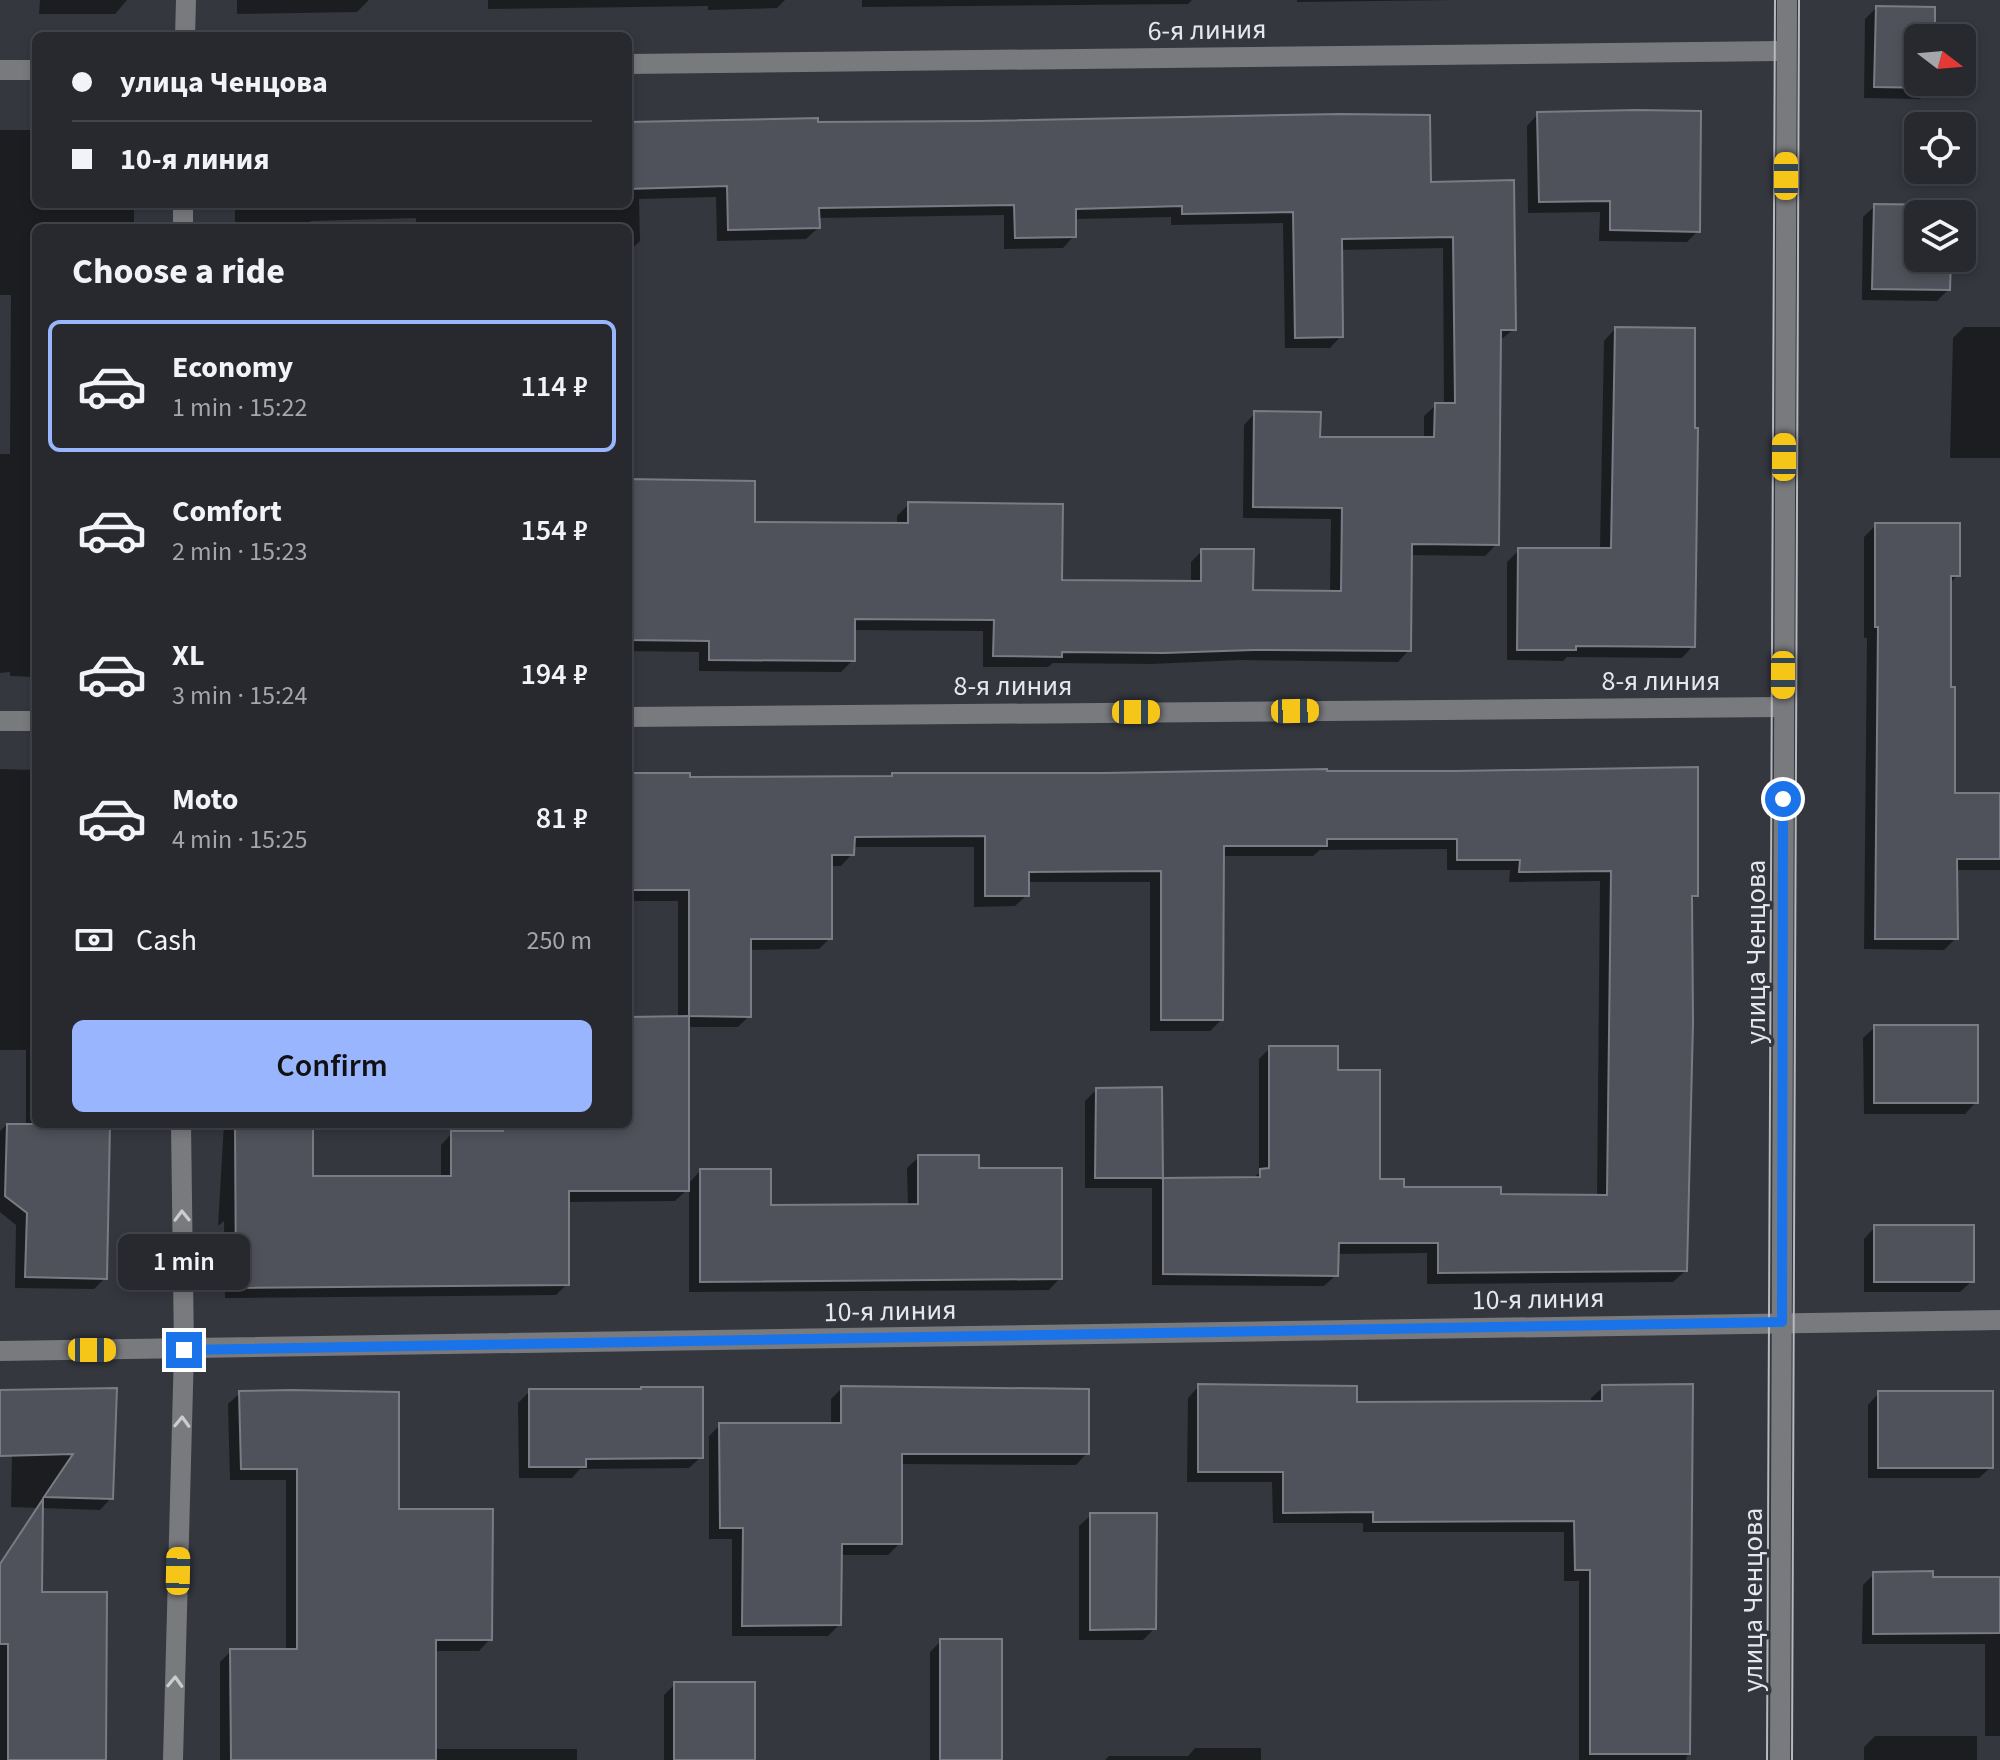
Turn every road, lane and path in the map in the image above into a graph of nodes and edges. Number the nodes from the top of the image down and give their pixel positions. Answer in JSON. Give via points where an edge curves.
{"nodes":[{"id":1,"x":186,"y":0,"type":"edge"},
{"id":2,"x":1787,"y":0,"type":"edge"},
{"id":3,"x":185,"y":32,"type":"edge"},
{"id":4,"x":1786,"y":51,"type":"junction"},
{"id":5,"x":632,"y":64,"type":"edge"},
{"id":6,"x":0,"y":70,"type":"edge"},
{"id":7,"x":32,"y":70,"type":"edge"},
{"id":8,"x":1783,"y":707,"type":"junction"},
{"id":9,"x":632,"y":717,"type":"edge"},
{"id":10,"x":0,"y":721,"type":"edge"},
{"id":11,"x":32,"y":721,"type":"edge"},
{"id":12,"x":181,"y":1128,"type":"edge"},
{"id":13,"x":2000,"y":1320,"type":"edge"},
{"id":14,"x":1782,"y":1322,"type":"junction"},
{"id":15,"x":184,"y":1350,"type":"junction"},
{"id":16,"x":0,"y":1351,"type":"edge"},
{"id":17,"x":173,"y":1760,"type":"edge"},
{"id":18,"x":1780,"y":1760,"type":"edge"}],
"edges":[{"from":1,"to":3,"type":"street"},
{"from":2,"to":4,"type":"street","name":"улица Ченцова"},
{"from":4,"to":5,"type":"street","name":"6-я линия"},
{"from":4,"to":8,"type":"street","name":"улица Ченцова"},
{"from":6,"to":7,"type":"street"},
{"from":8,"to":9,"type":"street","name":"8-я линия"},
{"from":8,"to":14,"type":"street","name":"улица Ченцова"},
{"from":10,"to":11,"type":"street"},
{"from":15,"to":12,"type":"street","one_way":true},
{"from":13,"to":14,"type":"street","name":"10-я линия"},
{"from":14,"to":15,"type":"street","name":"10-я линия"},
{"from":14,"to":18,"type":"street","name":"улица Ченцова"},
{"from":15,"to":16,"type":"street","name":"10-я линия"},
{"from":17,"to":15,"type":"street","one_way":true}]}
